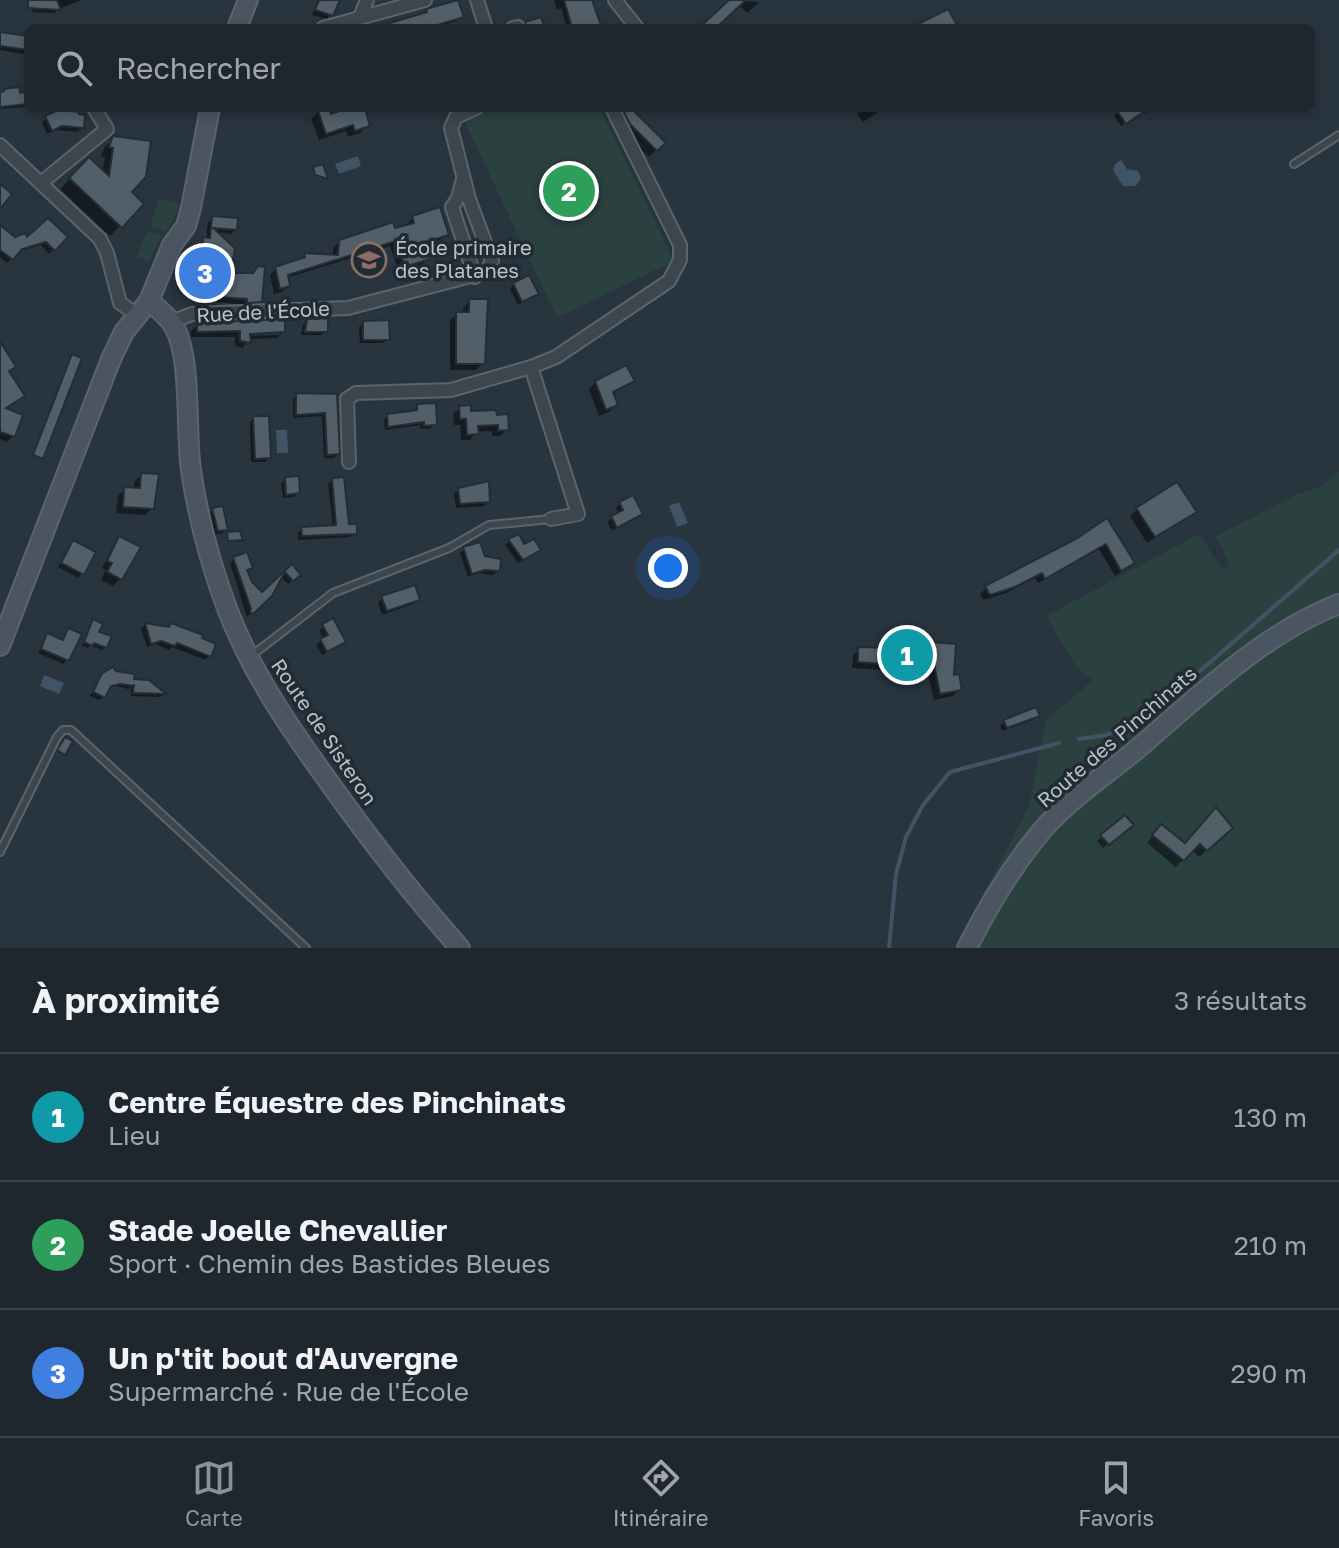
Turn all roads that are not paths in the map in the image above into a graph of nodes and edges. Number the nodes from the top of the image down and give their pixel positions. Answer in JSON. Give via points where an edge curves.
{"nodes":[{"id":1,"x":248,"y":0,"type":"edge"},
{"id":2,"x":367,"y":0,"type":"edge"},
{"id":3,"x":425,"y":0,"type":"edge"},
{"id":4,"x":477,"y":0,"type":"edge"},
{"id":5,"x":615,"y":0,"type":"edge"},
{"id":6,"x":360,"y":17,"type":"junction"},
{"id":7,"x":239,"y":24,"type":"edge"},
{"id":8,"x":336,"y":24,"type":"edge"},
{"id":9,"x":485,"y":24,"type":"edge"},
{"id":10,"x":634,"y":24,"type":"edge"},
{"id":11,"x":96,"y":112,"type":"edge"},
{"id":12,"x":209,"y":112,"type":"edge"},
{"id":13,"x":467,"y":112,"type":"edge"},
{"id":14,"x":614,"y":112,"type":"edge"},
{"id":15,"x":1339,"y":135,"type":"edge"},
{"id":16,"x":0,"y":145,"type":"edge"},
{"id":17,"x":1294,"y":164,"type":"dead end"},
{"id":18,"x":464,"y":174,"type":"junction"},
{"id":19,"x":41,"y":183,"type":"junction"},
{"id":20,"x":475,"y":277,"type":"junction"},
{"id":21,"x":143,"y":308,"type":"junction"},
{"id":22,"x":171,"y":322,"type":"junction"},
{"id":23,"x":531,"y":367,"type":"junction"},
{"id":24,"x":349,"y":462,"type":"dead end"},
{"id":25,"x":551,"y":519,"type":"joint"},
{"id":26,"x":1339,"y":604,"type":"edge"},
{"id":27,"x":0,"y":646,"type":"edge"},
{"id":28,"x":249,"y":659,"type":"junction"},
{"id":29,"x":0,"y":852,"type":"edge"},
{"id":30,"x":306,"y":948,"type":"edge"},
{"id":31,"x":460,"y":948,"type":"edge"},
{"id":32,"x":967,"y":948,"type":"edge"}],
"edges":[{"from":1,"to":7,"type":"main road"},
{"from":2,"to":6,"type":"street"},
{"from":3,"to":6,"type":"street"},
{"from":4,"to":9,"type":"street"},
{"from":5,"to":10,"type":"street"},
{"from":6,"to":8,"type":"street"},
{"from":11,"to":19,"type":"street","via":[[107,129]]},
{"from":12,"to":21,"type":"main road","via":[[186,226]]},
{"from":13,"to":18,"type":"street","via":[[456,117],[451,128]]},
{"from":14,"to":23,"type":"street","via":[[680,245],[680,260],[669,281],[556,357]]},
{"from":15,"to":17,"type":"lane"},
{"from":16,"to":19,"type":"street"},
{"from":18,"to":20,"type":"street","via":[[452,207]]},
{"from":18,"to":20,"type":"street","name":"Rue de l'École","via":[[492,265]]},
{"from":19,"to":21,"type":"street","via":[[100,239],[120,303]]},
{"from":20,"to":22,"type":"street","name":"Rue de l'École","via":[[348,308],[192,314]]},
{"from":21,"to":22,"type":"main road","name":"Route de Sisteron"},
{"from":21,"to":27,"type":"main road","via":[[111,359]]},
{"from":22,"to":28,"type":"main road","name":"Route de Sisteron","via":[[185,371],[187,439],[200,514],[214,573]]},
{"from":23,"to":24,"type":"street","via":[[451,390],[356,393],[347,399]]},
{"from":23,"to":25,"type":"street","via":[[578,514]]},
{"from":25,"to":28,"type":"lane","via":[[489,525],[449,548],[333,593]]},
{"from":26,"to":32,"type":"main road","name":"Route des Pinchinats","via":[[1296,625],[1224,674],[1086,789],[1036,837],[990,902]]},
{"from":28,"to":31,"type":"main road","name":"Route de Sisteron","via":[[312,759]]},
{"from":29,"to":30,"type":"lane","via":[[57,737],[71,730]]}]}
